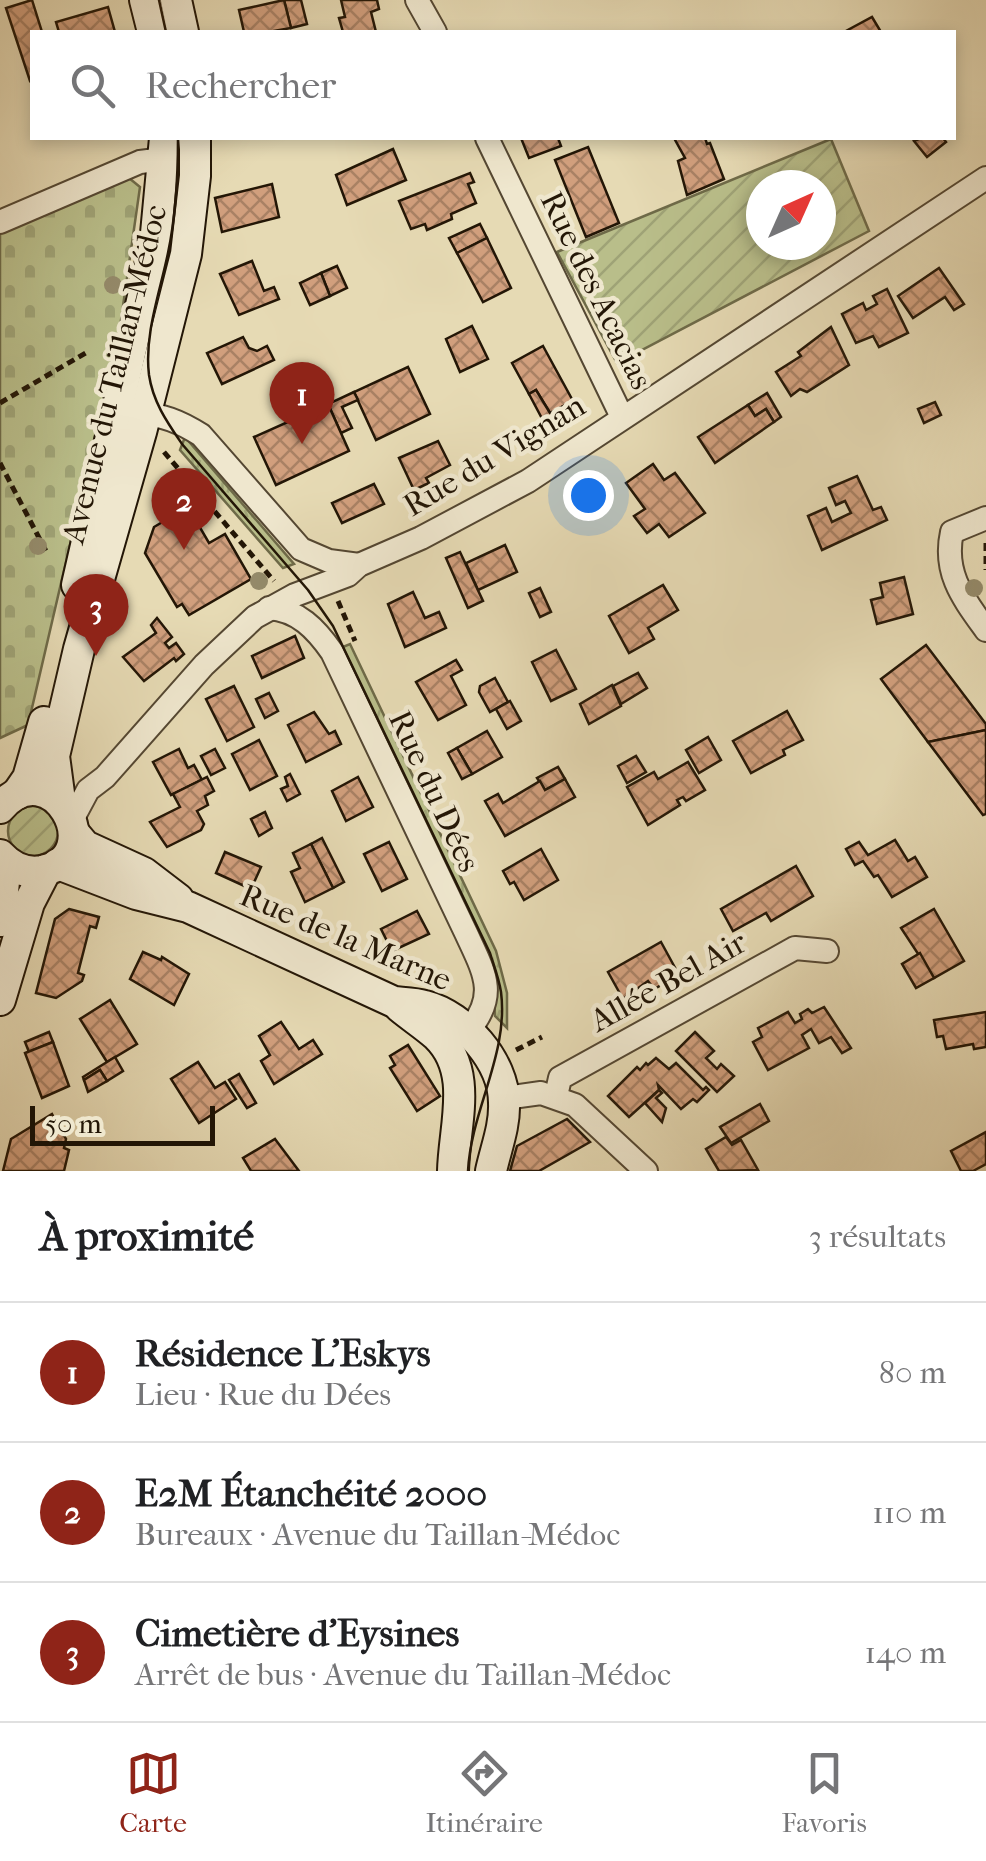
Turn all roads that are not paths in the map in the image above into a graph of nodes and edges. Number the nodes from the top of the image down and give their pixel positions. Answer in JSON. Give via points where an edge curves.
{"nodes":[{"id":1,"x":145,"y":0,"type":"edge"},
{"id":2,"x":176,"y":0,"type":"edge"},
{"id":3,"x":418,"y":0,"type":"edge"},
{"id":4,"x":152,"y":30,"type":"edge"},
{"id":5,"x":183,"y":30,"type":"edge"},
{"id":6,"x":435,"y":30,"type":"edge"},
{"id":7,"x":194,"y":140,"type":"edge"},
{"id":8,"x":489,"y":140,"type":"edge"},
{"id":9,"x":164,"y":148,"type":"edge"},
{"id":10,"x":986,"y":178,"type":"edge"},
{"id":11,"x":0,"y":222,"type":"edge"},
{"id":12,"x":622,"y":417,"type":"junction"},
{"id":13,"x":134,"y":423,"type":"junction"},
{"id":14,"x":986,"y":518,"type":"edge"},
{"id":15,"x":359,"y":565,"type":"junction"},
{"id":16,"x":279,"y":603,"type":"junction"},
{"id":17,"x":986,"y":630,"type":"edge"},
{"id":18,"x":5,"y":804,"type":"edge"},
{"id":19,"x":69,"y":818,"type":"junction"},
{"id":20,"x":3,"y":858,"type":"edge"},
{"id":21,"x":52,"y":867,"type":"junction"},
{"id":22,"x":188,"y":907,"type":"junction"},
{"id":23,"x":0,"y":921,"type":"edge"},
{"id":24,"x":827,"y":951,"type":"dead end"},
{"id":25,"x":0,"y":1000,"type":"edge"},
{"id":26,"x":394,"y":1002,"type":"junction"},
{"id":27,"x":468,"y":1032,"type":"junction"},
{"id":28,"x":556,"y":1096,"type":"junction"},
{"id":29,"x":504,"y":1098,"type":"junction"},
{"id":30,"x":454,"y":1171,"type":"edge"},
{"id":31,"x":491,"y":1171,"type":"edge"},
{"id":32,"x":646,"y":1171,"type":"edge"}],
"edges":[{"from":1,"to":4,"type":"street"},
{"from":2,"to":5,"type":"street"},
{"from":3,"to":6,"type":"street"},
{"from":7,"to":13,"type":"street","name":"Avenue du Taillan-Médoc","via":[[186,254]]},
{"from":8,"to":12,"type":"street","name":"Rue des Acacias"},
{"from":9,"to":11,"type":"street"},
{"from":9,"to":13,"type":"street","name":"Avenue du Taillan-Médoc"},
{"from":10,"to":12,"type":"street","name":"Rue du Vignan"},
{"from":12,"to":15,"type":"street","name":"Rue du Vignan","via":[[482,508]]},
{"from":13,"to":15,"type":"street","via":[[181,423],[201,435],[301,548],[330,562]]},
{"from":13,"to":18,"type":"street","name":"Avenue du Taillan-Médoc","via":[[37,752]]},
{"from":13,"to":19,"type":"street","name":"Avenue du Taillan-Médoc","via":[[54,756]]},
{"from":14,"to":17,"type":"street","via":[[952,532],[950,571]]},
{"from":15,"to":16,"type":"street","name":"Rue du Vignan"},
{"from":16,"to":19,"type":"street","name":"Rue du Vignan","via":[[204,665]]},
{"from":16,"to":27,"type":"street","name":"Rue du Dées","via":[[332,652],[478,959],[486,998]]},
{"from":18,"to":19,"type":"street","via":[[40,792]]},
{"from":19,"to":21,"type":"street","via":[[66,855]]},
{"from":19,"to":22,"type":"street","name":"Rue de la Marne","via":[[85,846],[144,874]]},
{"from":20,"to":21,"type":"street","name":"Rue de la Marne","via":[[32,872]]},
{"from":20,"to":23,"type":"street"},
{"from":21,"to":22,"type":"street","name":"Rue de la Marne"},
{"from":21,"to":25,"type":"street","via":[[29,903]]},
{"from":22,"to":26,"type":"street","name":"Rue de la Marne"},
{"from":24,"to":28,"type":"street","name":"Allée Bel Air","via":[[794,948],[560,1078]]},
{"from":26,"to":27,"type":"street","name":"Rue de la Marne","via":[[428,1006]]},
{"from":26,"to":30,"type":"street","via":[[437,1036],[456,1064]]},
{"from":27,"to":29,"type":"street","name":"Rue de la Marne","via":[[493,1064]]},
{"from":28,"to":29,"type":"street"},
{"from":28,"to":32,"type":"street","via":[[576,1105]]},
{"from":29,"to":31,"type":"street"}]}
